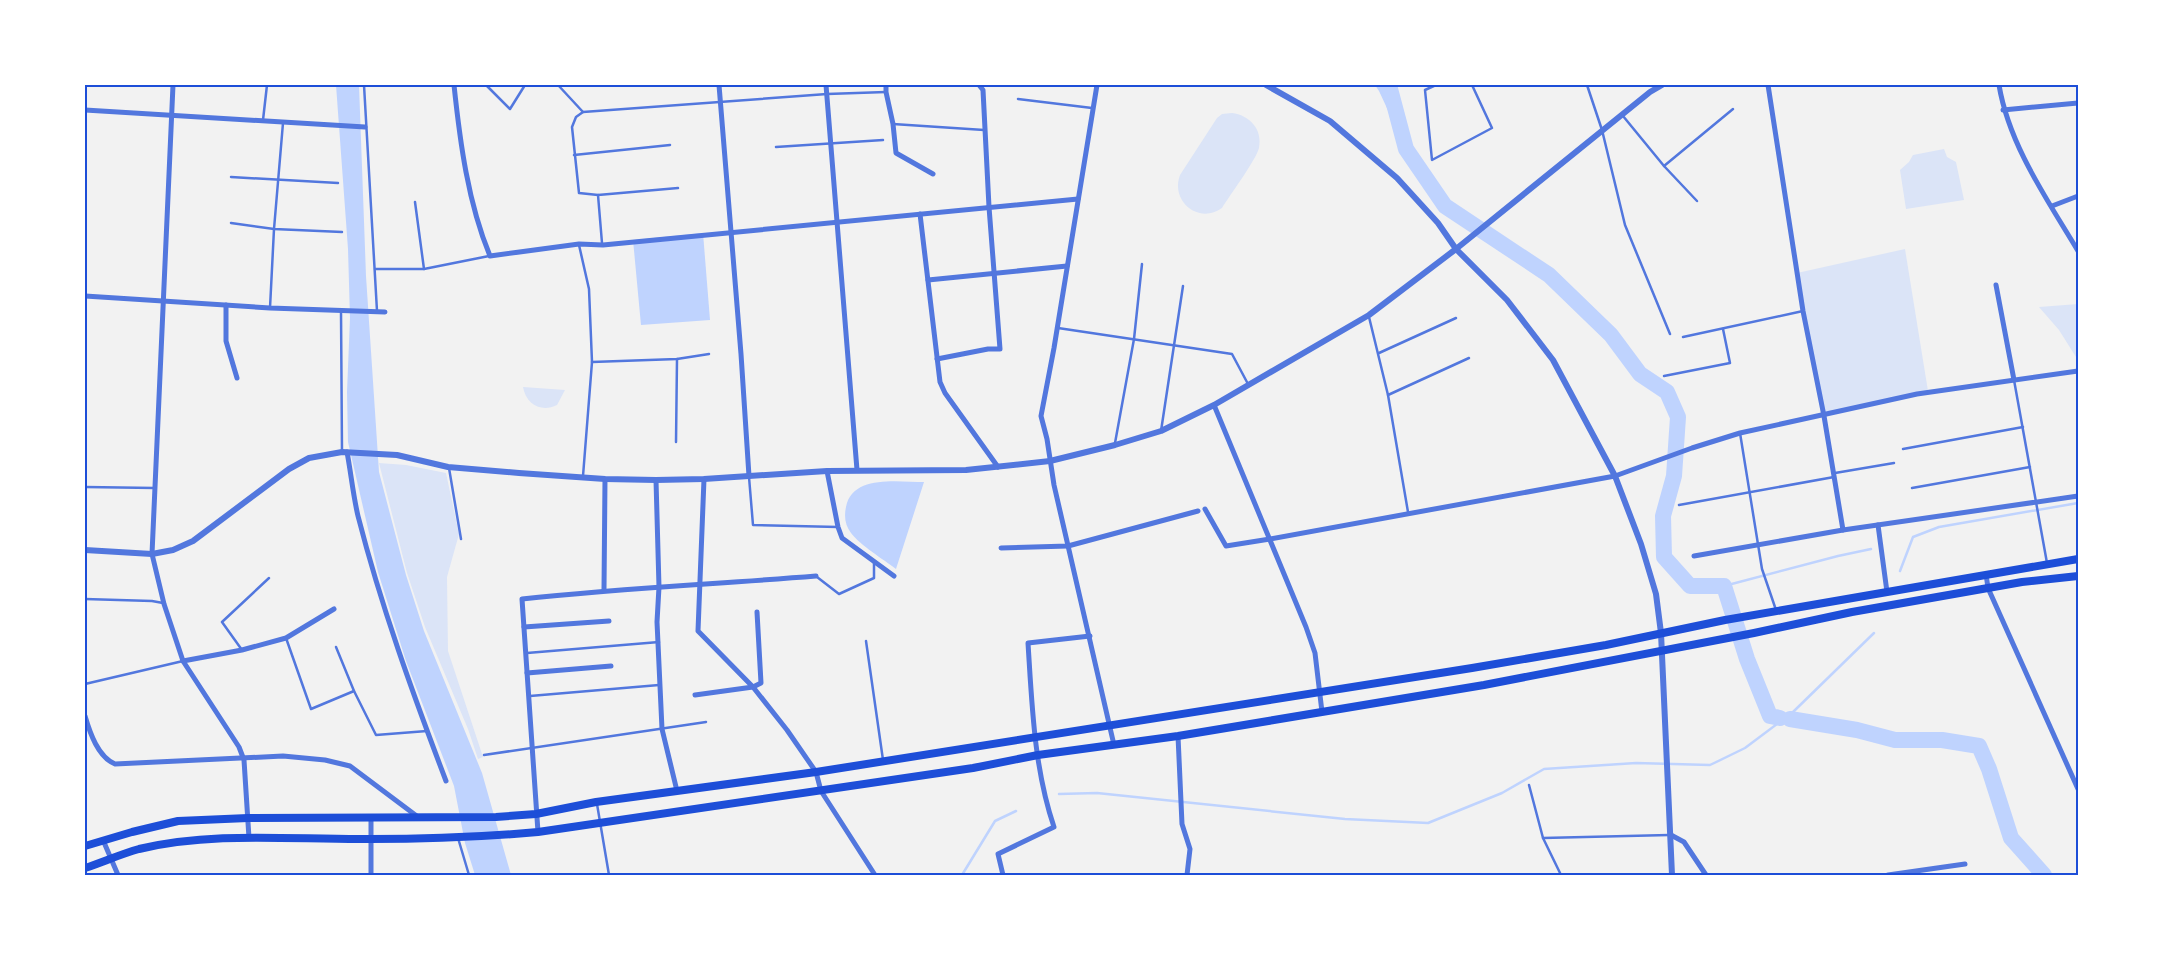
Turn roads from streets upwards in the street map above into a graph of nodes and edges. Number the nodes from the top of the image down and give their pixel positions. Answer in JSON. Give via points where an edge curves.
{"nodes":[{"id":1,"x":173,"y":85,"type":"edge"},
{"id":2,"x":454,"y":85,"type":"edge"},
{"id":3,"x":719,"y":85,"type":"edge"},
{"id":4,"x":826,"y":85,"type":"edge"},
{"id":5,"x":886,"y":85,"type":"edge"},
{"id":6,"x":979,"y":85,"type":"edge"},
{"id":7,"x":1097,"y":85,"type":"edge"},
{"id":8,"x":1266,"y":85,"type":"edge"},
{"id":9,"x":1662,"y":85,"type":"edge"},
{"id":10,"x":1768,"y":85,"type":"edge"},
{"id":11,"x":1999,"y":85,"type":"edge"},
{"id":12,"x":1649,"y":88,"type":"edge"},
{"id":13,"x":2078,"y":103,"type":"edge"},
{"id":14,"x":85,"y":110,"type":"edge"},
{"id":15,"x":2003,"y":110,"type":"junction"},
{"id":16,"x":172,"y":115,"type":"junction"},
{"id":17,"x":363,"y":127,"type":"road end"},
{"id":18,"x":933,"y":174,"type":"dead end"},
{"id":19,"x":2078,"y":196,"type":"edge"},
{"id":20,"x":1078,"y":198,"type":"junction"},
{"id":21,"x":2052,"y":206,"type":"junction"},
{"id":22,"x":989,"y":207,"type":"junction"},
{"id":23,"x":920,"y":214,"type":"junction"},
{"id":24,"x":836,"y":222,"type":"junction"},
{"id":25,"x":731,"y":232,"type":"junction"},
{"id":26,"x":1457,"y":248,"type":"junction"},
{"id":27,"x":2078,"y":251,"type":"edge"},
{"id":28,"x":1067,"y":266,"type":"junction"},
{"id":29,"x":994,"y":272,"type":"junction"},
{"id":30,"x":928,"y":280,"type":"junction"},
{"id":31,"x":1996,"y":285,"type":"dead end"},
{"id":32,"x":85,"y":296,"type":"edge"},
{"id":33,"x":164,"y":301,"type":"junction"},
{"id":34,"x":226,"y":305,"type":"junction"},
{"id":35,"x":385,"y":312,"type":"dead end"},
{"id":36,"x":937,"y":358,"type":"junction"},
{"id":37,"x":2078,"y":371,"type":"edge"},
{"id":38,"x":236,"y":378,"type":"dead end"},
{"id":39,"x":2014,"y":380,"type":"junction"},
{"id":40,"x":1214,"y":405,"type":"junction"},
{"id":41,"x":1824,"y":416,"type":"junction"},
{"id":42,"x":345,"y":452,"type":"junction"},
{"id":43,"x":1050,"y":462,"type":"junction"},
{"id":44,"x":998,"y":467,"type":"junction"},
{"id":45,"x":857,"y":470,"type":"junction"},
{"id":46,"x":827,"y":471,"type":"junction"},
{"id":47,"x":749,"y":476,"type":"junction"},
{"id":48,"x":1616,"y":476,"type":"junction"},
{"id":49,"x":606,"y":479,"type":"junction"},
{"id":50,"x":704,"y":479,"type":"junction"},
{"id":51,"x":656,"y":480,"type":"junction"},
{"id":52,"x":2078,"y":496,"type":"edge"},
{"id":53,"x":1205,"y":509,"type":"dead end"},
{"id":54,"x":1198,"y":511,"type":"dead end"},
{"id":55,"x":1878,"y":525,"type":"junction"},
{"id":56,"x":1842,"y":530,"type":"junction"},
{"id":57,"x":1270,"y":539,"type":"junction"},
{"id":58,"x":1068,"y":546,"type":"junction"},
{"id":59,"x":1001,"y":548,"type":"dead end"},
{"id":60,"x":85,"y":550,"type":"edge"},
{"id":61,"x":152,"y":554,"type":"junction"},
{"id":62,"x":1694,"y":556,"type":"dead end"},
{"id":63,"x":2078,"y":559,"type":"edge"},
{"id":64,"x":1986,"y":573,"type":"junction"},
{"id":65,"x":816,"y":576,"type":"road end"},
{"id":66,"x":894,"y":576,"type":"dead end"},
{"id":67,"x":2078,"y":576,"type":"edge"},
{"id":68,"x":698,"y":586,"type":"junction"},
{"id":69,"x":659,"y":587,"type":"junction"},
{"id":70,"x":1988,"y":588,"type":"junction"},
{"id":71,"x":604,"y":590,"type":"junction"},
{"id":72,"x":1887,"y":592,"type":"junction"},
{"id":73,"x":334,"y":609,"type":"dead end"},
{"id":74,"x":757,"y":612,"type":"dead end"},
{"id":75,"x":608,"y":621,"type":"dead end"},
{"id":76,"x":524,"y":627,"type":"junction"},
{"id":77,"x":1661,"y":633,"type":"junction"},
{"id":78,"x":1090,"y":636,"type":"junction"},
{"id":79,"x":1662,"y":651,"type":"junction"},
{"id":80,"x":183,"y":661,"type":"junction"},
{"id":81,"x":611,"y":666,"type":"dead end"},
{"id":82,"x":527,"y":673,"type":"junction"},
{"id":83,"x":754,"y":687,"type":"junction"},
{"id":84,"x":1320,"y":693,"type":"junction"},
{"id":85,"x":695,"y":695,"type":"dead end"},
{"id":86,"x":1322,"y":712,"type":"junction"},
{"id":87,"x":85,"y":716,"type":"edge"},
{"id":88,"x":1110,"y":725,"type":"junction"},
{"id":89,"x":87,"y":733,"type":"edge"},
{"id":90,"x":1034,"y":736,"type":"junction"},
{"id":91,"x":1178,"y":736,"type":"junction"},
{"id":92,"x":1114,"y":745,"type":"junction"},
{"id":93,"x":1038,"y":755,"type":"junction"},
{"id":94,"x":244,"y":760,"type":"junction"},
{"id":95,"x":816,"y":772,"type":"junction"},
{"id":96,"x":446,"y":781,"type":"dead end"},
{"id":97,"x":2078,"y":789,"type":"edge"},
{"id":98,"x":821,"y":790,"type":"junction"},
{"id":99,"x":677,"y":791,"type":"junction"},
{"id":100,"x":536,"y":814,"type":"junction"},
{"id":101,"x":248,"y":818,"type":"junction"},
{"id":102,"x":370,"y":818,"type":"junction"},
{"id":103,"x":418,"y":818,"type":"junction"},
{"id":104,"x":538,"y":832,"type":"junction"},
{"id":105,"x":1672,"y":834,"type":"junction"},
{"id":106,"x":249,"y":838,"type":"junction"},
{"id":107,"x":370,"y":839,"type":"junction"},
{"id":108,"x":103,"y":840,"type":"junction"},
{"id":109,"x":85,"y":846,"type":"edge"},
{"id":110,"x":110,"y":859,"type":"junction"},
{"id":111,"x":1965,"y":864,"type":"dead end"},
{"id":112,"x":85,"y":868,"type":"edge"},
{"id":113,"x":118,"y":875,"type":"edge"},
{"id":114,"x":371,"y":875,"type":"edge"},
{"id":115,"x":875,"y":875,"type":"edge"},
{"id":116,"x":1003,"y":875,"type":"edge"},
{"id":117,"x":1187,"y":875,"type":"edge"},
{"id":118,"x":1672,"y":875,"type":"edge"},
{"id":119,"x":1706,"y":875,"type":"edge"},
{"id":120,"x":1888,"y":875,"type":"edge"}],
"edges":[{"from":1,"to":16,"type":"street"},
{"from":2,"to":25,"type":"street","via":[[468,179],[490,256],[579,244],[602,245]]},
{"from":3,"to":25,"type":"street"},
{"from":4,"to":24,"type":"street"},
{"from":5,"to":18,"type":"street","via":[[896,153]]},
{"from":6,"to":22,"type":"street","via":[[984,90]]},
{"from":7,"to":20,"type":"street"},
{"from":8,"to":26,"type":"street","via":[[1330,121],[1397,178]]},
{"from":9,"to":12,"type":"street"},
{"from":10,"to":41,"type":"street","via":[[1802,311]]},
{"from":11,"to":15,"type":"street"},
{"from":12,"to":26,"type":"street","via":[[1622,115]]},
{"from":13,"to":15,"type":"street"},
{"from":14,"to":16,"type":"street"},
{"from":15,"to":21,"type":"street","via":[[2030,170]]},
{"from":16,"to":17,"type":"street"},
{"from":16,"to":33,"type":"street"},
{"from":19,"to":21,"type":"street"},
{"from":20,"to":22,"type":"street"},
{"from":20,"to":28,"type":"street"},
{"from":21,"to":27,"type":"street"},
{"from":22,"to":23,"type":"street"},
{"from":22,"to":29,"type":"street"},
{"from":23,"to":24,"type":"street"},
{"from":23,"to":30,"type":"street"},
{"from":24,"to":25,"type":"street"},
{"from":24,"to":45,"type":"street"},
{"from":25,"to":47,"type":"street"},
{"from":26,"to":40,"type":"street","via":[[1368,315]]},
{"from":26,"to":48,"type":"street","via":[[1507,300],[1552,360]]},
{"from":28,"to":29,"type":"street"},
{"from":28,"to":43,"type":"street","via":[[1041,416]]},
{"from":29,"to":30,"type":"street"},
{"from":29,"to":36,"type":"street","via":[[1000,349]]},
{"from":30,"to":36,"type":"street"},
{"from":31,"to":39,"type":"street"},
{"from":32,"to":33,"type":"street"},
{"from":33,"to":34,"type":"street"},
{"from":33,"to":61,"type":"street"},
{"from":34,"to":35,"type":"street"},
{"from":34,"to":38,"type":"street","via":[[226,341]]},
{"from":36,"to":44,"type":"street","via":[[945,393]]},
{"from":37,"to":39,"type":"street"},
{"from":39,"to":41,"type":"street","via":[[1917,394]]},
{"from":40,"to":43,"type":"street","via":[[1161,431]]},
{"from":40,"to":57,"type":"street"},
{"from":41,"to":48,"type":"street","via":[[1740,433]]},
{"from":41,"to":56,"type":"street"},
{"from":42,"to":49,"type":"street","via":[[397,455],[448,467]]},
{"from":42,"to":61,"type":"street","via":[[309,458],[254,494],[193,541],[173,550]]},
{"from":42,"to":96,"type":"street","via":[[358,514],[382,597],[404,668]]},
{"from":43,"to":44,"type":"street"},
{"from":43,"to":58,"type":"street"},
{"from":44,"to":45,"type":"street"},
{"from":45,"to":46,"type":"street"},
{"from":46,"to":47,"type":"street"},
{"from":46,"to":66,"type":"street","via":[[842,538]]},
{"from":47,"to":50,"type":"street"},
{"from":48,"to":57,"type":"street"},
{"from":48,"to":77,"type":"street","via":[[1654,585]]},
{"from":49,"to":51,"type":"street"},
{"from":49,"to":71,"type":"street"},
{"from":50,"to":51,"type":"street"},
{"from":50,"to":68,"type":"street"},
{"from":51,"to":69,"type":"street"},
{"from":52,"to":55,"type":"street"},
{"from":53,"to":57,"type":"street","via":[[1226,546]]},
{"from":54,"to":58,"type":"street"},
{"from":55,"to":56,"type":"street"},
{"from":55,"to":72,"type":"street"},
{"from":56,"to":62,"type":"street"},
{"from":57,"to":84,"type":"street","via":[[1312,644]]},
{"from":58,"to":59,"type":"street"},
{"from":58,"to":78,"type":"street"},
{"from":60,"to":61,"type":"street"},
{"from":61,"to":80,"type":"street"},
{"from":63,"to":64,"type":"main road"},
{"from":64,"to":70,"type":"street"},
{"from":64,"to":72,"type":"main road"},
{"from":65,"to":68,"type":"street"},
{"from":67,"to":70,"type":"main road"},
{"from":68,"to":69,"type":"street"},
{"from":68,"to":83,"type":"street","via":[[698,631]]},
{"from":69,"to":71,"type":"street"},
{"from":69,"to":99,"type":"street","via":[[657,622],[662,729]]},
{"from":70,"to":79,"type":"main road"},
{"from":70,"to":97,"type":"street"},
{"from":71,"to":76,"type":"street","via":[[520,599]]},
{"from":72,"to":77,"type":"main road"},
{"from":73,"to":80,"type":"street","via":[[286,638]]},
{"from":74,"to":83,"type":"street","via":[[761,683]]},
{"from":75,"to":76,"type":"street"},
{"from":76,"to":82,"type":"street"},
{"from":77,"to":79,"type":"street"},
{"from":77,"to":84,"type":"main road"},
{"from":78,"to":88,"type":"street"},
{"from":78,"to":90,"type":"street","via":[[1028,643]]},
{"from":79,"to":86,"type":"main road"},
{"from":79,"to":105,"type":"street"},
{"from":80,"to":94,"type":"street","via":[[239,747]]},
{"from":81,"to":82,"type":"street"},
{"from":82,"to":100,"type":"street"},
{"from":83,"to":85,"type":"street"},
{"from":83,"to":95,"type":"street"},
{"from":84,"to":86,"type":"street"},
{"from":84,"to":88,"type":"main road"},
{"from":86,"to":91,"type":"main road"},
{"from":87,"to":89,"type":"street"},
{"from":88,"to":90,"type":"main road"},
{"from":88,"to":92,"type":"street"},
{"from":89,"to":94,"type":"street","via":[[104,756],[116,764]]},
{"from":90,"to":93,"type":"street"},
{"from":90,"to":95,"type":"main road"},
{"from":91,"to":92,"type":"main road"},
{"from":91,"to":117,"type":"street","via":[[1182,824],[1190,849]]},
{"from":92,"to":93,"type":"main road"},
{"from":93,"to":98,"type":"main road"},
{"from":93,"to":116,"type":"street","via":[[1054,827],[998,854]]},
{"from":94,"to":101,"type":"street"},
{"from":94,"to":103,"type":"street","via":[[283,756],[350,766]]},
{"from":95,"to":98,"type":"street"},
{"from":95,"to":99,"type":"main road"},
{"from":98,"to":104,"type":"main road"},
{"from":98,"to":115,"type":"street"},
{"from":99,"to":100,"type":"main road"},
{"from":100,"to":103,"type":"main road"},
{"from":100,"to":104,"type":"street"},
{"from":101,"to":102,"type":"main road"},
{"from":101,"to":106,"type":"street"},
{"from":101,"to":108,"type":"main road","via":[[178,821]]},
{"from":102,"to":103,"type":"main road"},
{"from":102,"to":107,"type":"street"},
{"from":104,"to":107,"type":"main road"},
{"from":105,"to":118,"type":"street"},
{"from":105,"to":119,"type":"street","via":[[1684,842]]},
{"from":106,"to":107,"type":"main road"},
{"from":106,"to":110,"type":"main road","via":[[177,843],[139,849]]},
{"from":107,"to":114,"type":"street"},
{"from":108,"to":109,"type":"main road"},
{"from":108,"to":110,"type":"street"},
{"from":110,"to":112,"type":"main road"},
{"from":110,"to":113,"type":"street"},
{"from":111,"to":120,"type":"street"}]}
